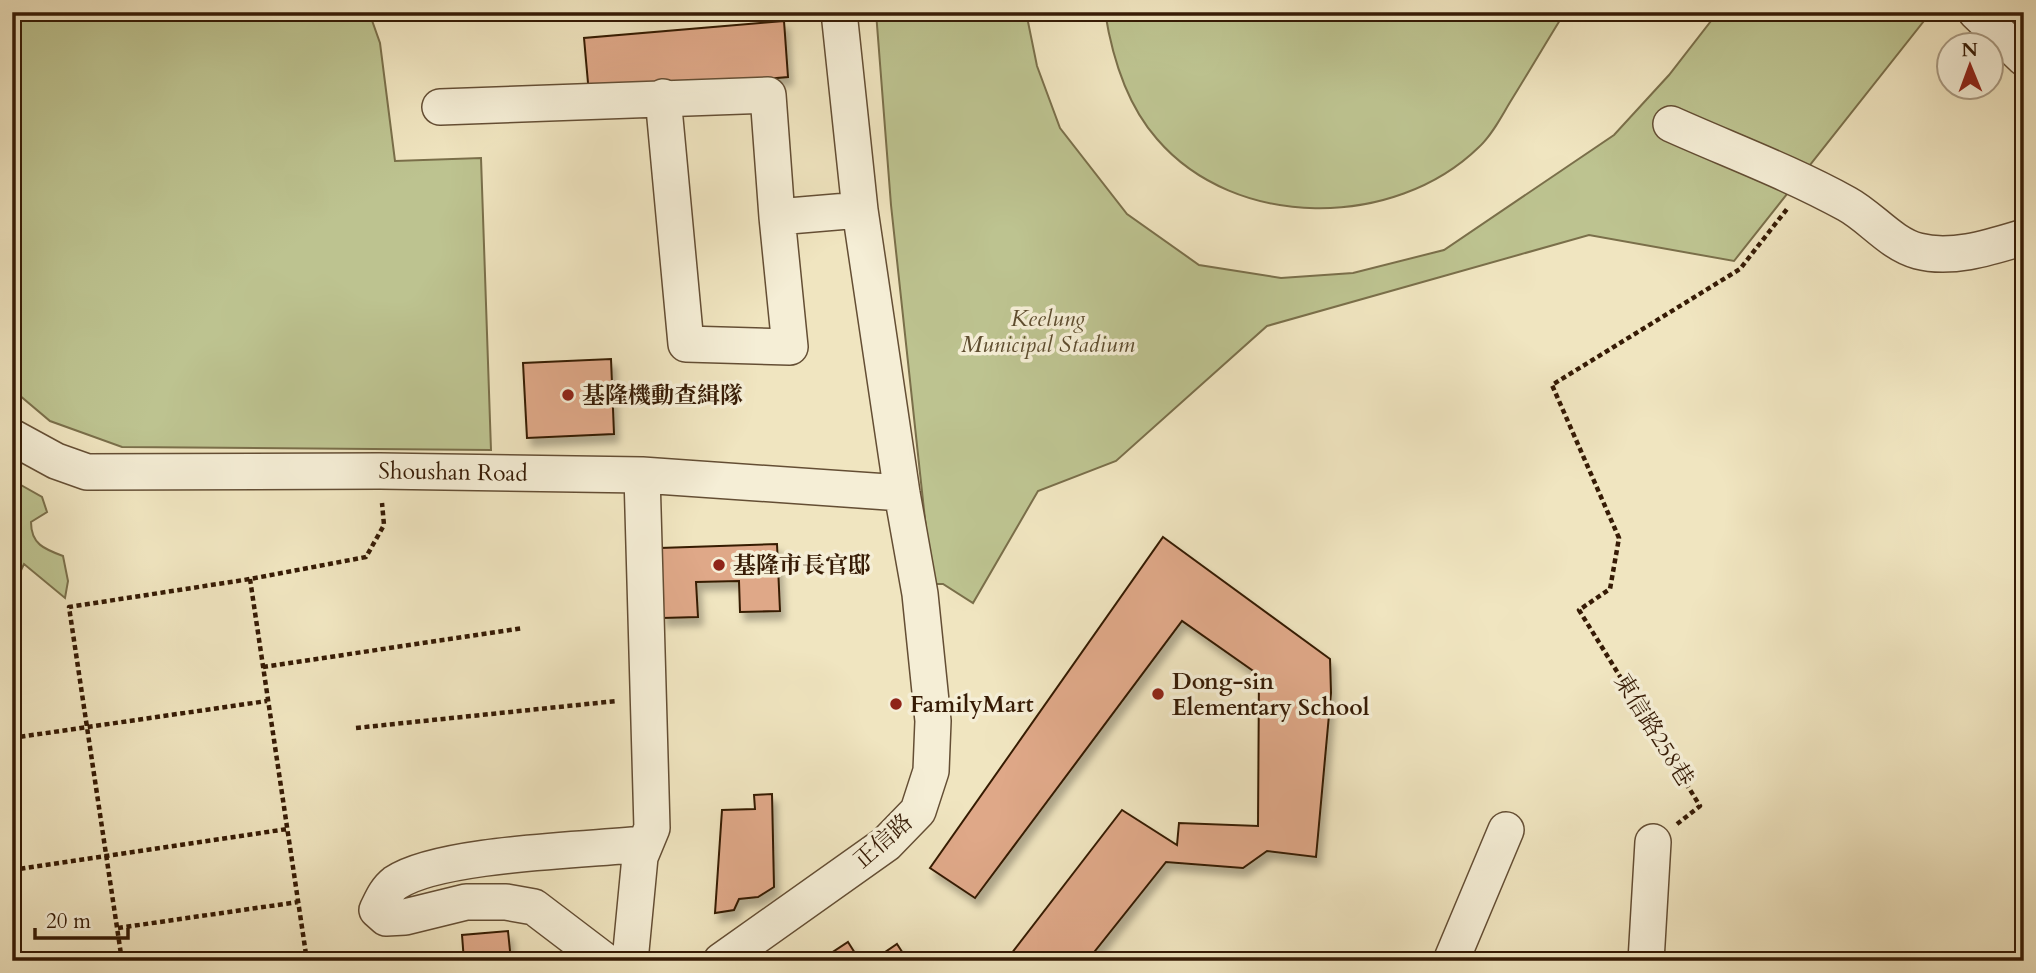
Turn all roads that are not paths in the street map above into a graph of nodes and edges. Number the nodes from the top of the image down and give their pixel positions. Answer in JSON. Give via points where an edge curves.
{"nodes":[{"id":1,"x":839,"y":12,"type":"edge"},
{"id":2,"x":1976,"y":12,"type":"edge"},
{"id":3,"x":2024,"y":58,"type":"edge"},
{"id":4,"x":663,"y":97,"type":"junction"},
{"id":5,"x":440,"y":107,"type":"dead end"},
{"id":6,"x":1671,"y":124,"type":"dead end"},
{"id":7,"x":860,"y":210,"type":"junction"},
{"id":8,"x":777,"y":217,"type":"junction"},
{"id":9,"x":2024,"y":237,"type":"edge"},
{"id":10,"x":12,"y":437,"type":"edge"},
{"id":11,"x":642,"y":475,"type":"junction"},
{"id":12,"x":901,"y":493,"type":"junction"},
{"id":13,"x":1506,"y":831,"type":"dead end"},
{"id":14,"x":1653,"y":842,"type":"road end"},
{"id":15,"x":645,"y":845,"type":"junction"},
{"id":16,"x":605,"y":961,"type":"edge"},
{"id":17,"x":630,"y":961,"type":"edge"},
{"id":18,"x":721,"y":961,"type":"edge"},
{"id":19,"x":1451,"y":961,"type":"edge"},
{"id":20,"x":1646,"y":961,"type":"edge"}],
"edges":[{"from":1,"to":7,"type":"street","name":"正信路"},
{"from":2,"to":3,"type":"street"},
{"from":4,"to":5,"type":"street"},
{"from":4,"to":8,"type":"street","via":[[768,95]]},
{"from":4,"to":8,"type":"street","via":[[686,344],[790,346]]},
{"from":6,"to":9,"type":"street","via":[[1850,205],[1899,243],[1918,251],[1950,253]]},
{"from":7,"to":8,"type":"street"},
{"from":7,"to":12,"type":"street","name":"正信路"},
{"from":10,"to":11,"type":"street","name":"Shoushan Road","via":[[87,472]]},
{"from":11,"to":12,"type":"street","name":"Shoushan Road"},
{"from":11,"to":15,"type":"street","via":[[652,828]]},
{"from":12,"to":18,"type":"street","name":"正信路","via":[[920,594],[933,721],[927,790],[918,811],[886,844]]},
{"from":13,"to":19,"type":"street"},
{"from":14,"to":20,"type":"street"},
{"from":15,"to":16,"type":"street","via":[[454,863],[394,884],[377,910],[386,918],[466,902],[534,907]]},
{"from":15,"to":17,"type":"street"}]}
